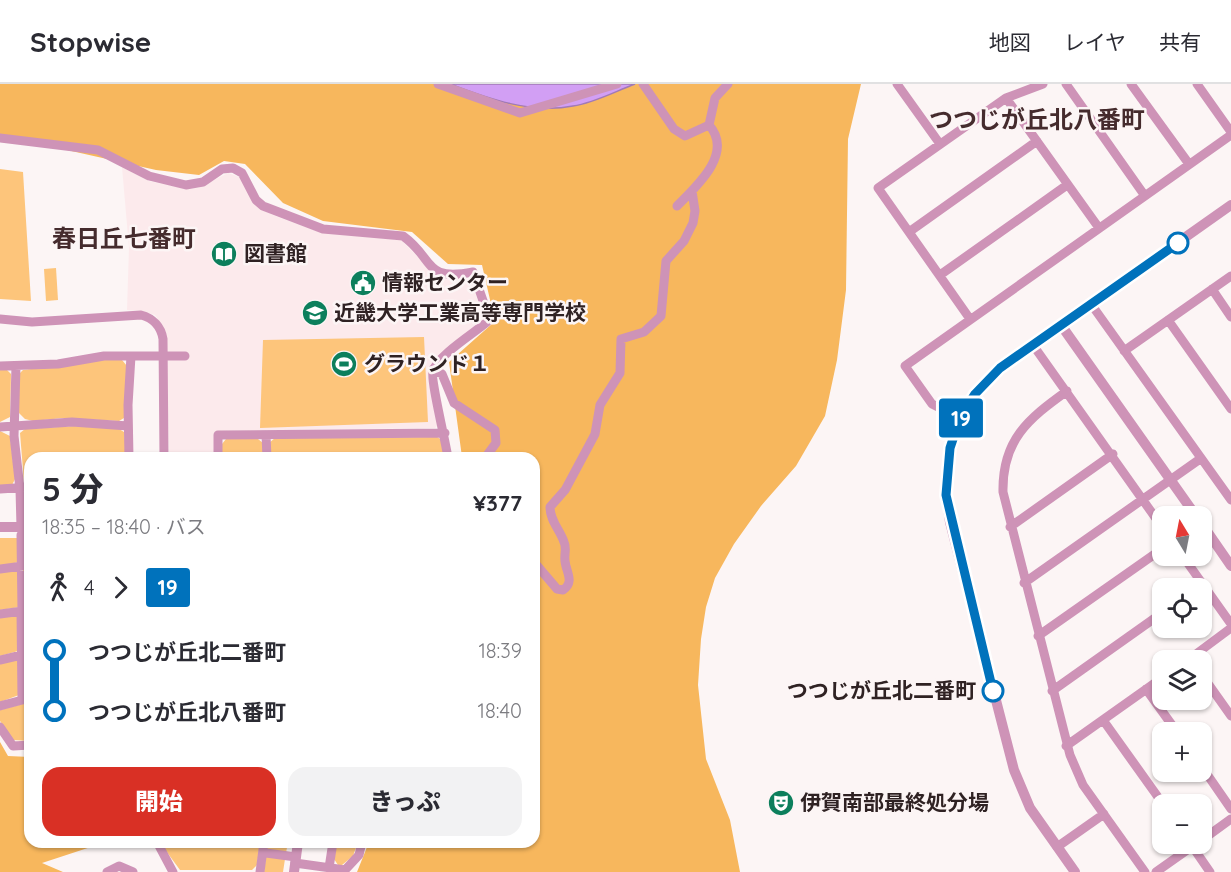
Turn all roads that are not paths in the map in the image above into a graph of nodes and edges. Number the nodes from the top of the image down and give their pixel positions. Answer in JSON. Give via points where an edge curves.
{"nodes":[{"id":1,"x":438,"y":84,"type":"edge"},
{"id":2,"x":617,"y":84,"type":"edge"},
{"id":3,"x":643,"y":84,"type":"edge"},
{"id":4,"x":728,"y":84,"type":"edge"},
{"id":5,"x":897,"y":84,"type":"edge"},
{"id":6,"x":1043,"y":84,"type":"edge"},
{"id":7,"x":1066,"y":84,"type":"edge"},
{"id":8,"x":1131,"y":84,"type":"edge"},
{"id":9,"x":1197,"y":84,"type":"edge"},
{"id":10,"x":1006,"y":98,"type":"junction"},
{"id":11,"x":709,"y":125,"type":"junction"},
{"id":12,"x":1231,"y":133,"type":"edge"},
{"id":13,"x":0,"y":138,"type":"edge"},
{"id":14,"x":1036,"y":141,"type":"junction"},
{"id":15,"x":940,"y":144,"type":"junction"},
{"id":16,"x":1189,"y":164,"type":"junction"},
{"id":17,"x":1067,"y":185,"type":"junction"},
{"id":18,"x":692,"y":191,"type":"junction"},
{"id":19,"x":1145,"y":196,"type":"junction"},
{"id":20,"x":1231,"y":205,"type":"edge"},
{"id":21,"x":677,"y":206,"type":"dead end"},
{"id":22,"x":1099,"y":228,"type":"junction"},
{"id":23,"x":909,"y":232,"type":"junction"},
{"id":24,"x":940,"y":275,"type":"junction"},
{"id":25,"x":1231,"y":276,"type":"edge"},
{"id":26,"x":1212,"y":290,"type":"junction"},
{"id":27,"x":1091,"y":304,"type":"junction"},
{"id":28,"x":1231,"y":317,"type":"edge"},
{"id":29,"x":0,"y":319,"type":"edge"},
{"id":30,"x":970,"y":319,"type":"junction"},
{"id":31,"x":1168,"y":320,"type":"junction"},
{"id":32,"x":1061,"y":325,"type":"junction"},
{"id":33,"x":1033,"y":345,"type":"junction"},
{"id":34,"x":1124,"y":351,"type":"junction"},
{"id":35,"x":131,"y":356,"type":"junction"},
{"id":36,"x":163,"y":356,"type":"junction"},
{"id":37,"x":185,"y":356,"type":"dead end"},
{"id":38,"x":0,"y":366,"type":"edge"},
{"id":39,"x":16,"y":366,"type":"junction"},
{"id":40,"x":434,"y":369,"type":"junction"},
{"id":41,"x":1067,"y":391,"type":"junction"},
{"id":42,"x":1231,"y":409,"type":"edge"},
{"id":43,"x":960,"y":418,"type":"junction"},
{"id":44,"x":14,"y":426,"type":"junction"},
{"id":45,"x":128,"y":426,"type":"junction"},
{"id":46,"x":0,"y":427,"type":"edge"},
{"id":47,"x":445,"y":433,"type":"junction"},
{"id":48,"x":266,"y":435,"type":"junction"},
{"id":49,"x":129,"y":452,"type":"edge"},
{"id":50,"x":164,"y":452,"type":"edge"},
{"id":51,"x":218,"y":452,"type":"edge"},
{"id":52,"x":267,"y":452,"type":"edge"},
{"id":53,"x":447,"y":452,"type":"edge"},
{"id":54,"x":489,"y":452,"type":"edge"},
{"id":55,"x":1113,"y":454,"type":"junction"},
{"id":56,"x":1200,"y":459,"type":"junction"},
{"id":57,"x":1170,"y":480,"type":"junction"},
{"id":58,"x":24,"y":482,"type":"edge"},
{"id":59,"x":24,"y":488,"type":"edge"},
{"id":60,"x":0,"y":489,"type":"edge"},
{"id":61,"x":1143,"y":499,"type":"junction"},
{"id":62,"x":1231,"y":500,"type":"edge"},
{"id":63,"x":1189,"y":506,"type":"edge"},
{"id":64,"x":1152,"y":512,"type":"edge"},
{"id":65,"x":0,"y":527,"type":"edge"},
{"id":66,"x":1011,"y":527,"type":"junction"},
{"id":67,"x":24,"y":530,"type":"edge"},
{"id":68,"x":1212,"y":538,"type":"edge"},
{"id":69,"x":1152,"y":556,"type":"edge"},
{"id":70,"x":24,"y":565,"type":"edge"},
{"id":71,"x":1231,"y":566,"type":"edge"},
{"id":72,"x":0,"y":569,"type":"edge"},
{"id":73,"x":540,"y":569,"type":"edge"},
{"id":74,"x":1024,"y":583,"type":"junction"},
{"id":75,"x":1212,"y":601,"type":"edge"},
{"id":76,"x":24,"y":610,"type":"edge"},
{"id":77,"x":0,"y":614,"type":"edge"},
{"id":78,"x":1152,"y":620,"type":"edge"},
{"id":79,"x":1231,"y":624,"type":"edge"},
{"id":80,"x":1231,"y":628,"type":"edge"},
{"id":81,"x":1038,"y":636,"type":"junction"},
{"id":82,"x":1202,"y":650,"type":"edge"},
{"id":83,"x":24,"y":654,"type":"edge"},
{"id":84,"x":0,"y":660,"type":"edge"},
{"id":85,"x":1152,"y":685,"type":"edge"},
{"id":86,"x":1146,"y":689,"type":"junction"},
{"id":87,"x":1212,"y":689,"type":"edge"},
{"id":88,"x":1052,"y":691,"type":"junction"},
{"id":89,"x":24,"y":700,"type":"edge"},
{"id":90,"x":0,"y":706,"type":"edge"},
{"id":91,"x":1231,"y":716,"type":"edge"},
{"id":92,"x":1103,"y":720,"type":"junction"},
{"id":93,"x":1169,"y":722,"type":"edge"},
{"id":94,"x":0,"y":727,"type":"edge"},
{"id":95,"x":24,"y":745,"type":"edge"},
{"id":96,"x":1066,"y":746,"type":"junction"},
{"id":97,"x":1212,"y":781,"type":"edge"},
{"id":98,"x":1156,"y":794,"type":"edge"},
{"id":99,"x":1231,"y":809,"type":"edge"},
{"id":100,"x":1104,"y":814,"type":"junction"},
{"id":101,"x":1231,"y":819,"type":"edge"},
{"id":102,"x":1212,"y":833,"type":"edge"},
{"id":103,"x":1057,"y":847,"type":"junction"},
{"id":104,"x":160,"y":848,"type":"edge"},
{"id":105,"x":263,"y":848,"type":"edge"},
{"id":106,"x":297,"y":848,"type":"edge"},
{"id":107,"x":332,"y":848,"type":"edge"},
{"id":108,"x":361,"y":848,"type":"edge"},
{"id":109,"x":266,"y":853,"type":"dead end"},
{"id":110,"x":1180,"y":854,"type":"edge"},
{"id":111,"x":1199,"y":854,"type":"edge"},
{"id":112,"x":295,"y":864,"type":"edge"},
{"id":113,"x":329,"y":868,"type":"junction"},
{"id":114,"x":107,"y":872,"type":"edge"},
{"id":115,"x":134,"y":872,"type":"edge"},
{"id":116,"x":173,"y":872,"type":"edge"},
{"id":117,"x":260,"y":872,"type":"edge"},
{"id":118,"x":1075,"y":872,"type":"edge"},
{"id":119,"x":1145,"y":872,"type":"edge"},
{"id":120,"x":1156,"y":872,"type":"edge"},
{"id":121,"x":1210,"y":872,"type":"edge"}],
"edges":[{"from":1,"to":2,"type":"street","via":[[520,113]]},
{"from":3,"to":11,"type":"street","via":[[679,135],[691,135]]},
{"from":4,"to":11,"type":"street","via":[[715,98]]},
{"from":5,"to":15,"type":"street"},
{"from":6,"to":10,"type":"street"},
{"from":7,"to":19,"type":"street"},
{"from":8,"to":16,"type":"street"},
{"from":9,"to":12,"type":"street"},
{"from":10,"to":14,"type":"street"},
{"from":10,"to":15,"type":"street"},
{"from":11,"to":18,"type":"street","via":[[716,136],[716,155]]},
{"from":12,"to":16,"type":"street"},
{"from":13,"to":40,"type":"street","via":[[98,150],[149,176],[186,185],[203,182],[222,168],[233,168],[242,173],[256,200],[267,208],[323,229],[403,236],[439,273],[453,276],[472,272],[487,322]]},
{"from":14,"to":17,"type":"street"},
{"from":14,"to":23,"type":"street"},
{"from":15,"to":23,"type":"street","via":[[878,188]]},
{"from":16,"to":19,"type":"street"},
{"from":17,"to":22,"type":"street"},
{"from":17,"to":24,"type":"street"},
{"from":18,"to":21,"type":"street"},
{"from":18,"to":73,"type":"street","via":[[693,223],[684,241],[666,261],[662,313],[644,332],[621,339],[621,369],[600,405],[595,434],[565,490],[550,507],[566,546],[564,560],[570,581],[567,587],[559,591]]},
{"from":19,"to":22,"type":"street"},
{"from":20,"to":27,"type":"street"},
{"from":22,"to":30,"type":"street"},
{"from":23,"to":24,"type":"street"},
{"from":24,"to":30,"type":"street"},
{"from":25,"to":26,"type":"street"},
{"from":26,"to":28,"type":"street"},
{"from":26,"to":31,"type":"street"},
{"from":27,"to":32,"type":"street"},
{"from":27,"to":34,"type":"street"},
{"from":29,"to":36,"type":"street","via":[[38,322],[141,315],[152,319],[160,329]]},
{"from":30,"to":43,"type":"street","via":[[905,366],[932,404]]},
{"from":31,"to":34,"type":"street"},
{"from":31,"to":42,"type":"street"},
{"from":32,"to":33,"type":"street"},
{"from":32,"to":57,"type":"street"},
{"from":33,"to":41,"type":"street"},
{"from":33,"to":43,"type":"street","via":[[991,376]]},
{"from":34,"to":56,"type":"street"},
{"from":35,"to":36,"type":"street"},
{"from":35,"to":39,"type":"street"},
{"from":35,"to":45,"type":"street"},
{"from":36,"to":37,"type":"street"},
{"from":36,"to":50,"type":"street"},
{"from":38,"to":39,"type":"street"},
{"from":39,"to":44,"type":"street"},
{"from":40,"to":47,"type":"street","via":[[432,377]]},
{"from":40,"to":54,"type":"street","via":[[442,374],[454,403],[495,430],[496,443]]},
{"from":41,"to":55,"type":"street"},
{"from":41,"to":66,"type":"street","via":[[1031,417],[1011,446],[1002,483]]},
{"from":43,"to":103,"type":"street","via":[[946,474],[950,522],[1014,770],[1030,808]]},
{"from":44,"to":45,"type":"street","via":[[72,422]]},
{"from":44,"to":46,"type":"street"},
{"from":44,"to":58,"type":"street"},
{"from":45,"to":49,"type":"street"},
{"from":47,"to":48,"type":"street"},
{"from":47,"to":53,"type":"street"},
{"from":48,"to":51,"type":"street","via":[[218,435]]},
{"from":48,"to":52,"type":"street"},
{"from":55,"to":61,"type":"street"},
{"from":55,"to":66,"type":"street"},
{"from":56,"to":57,"type":"street"},
{"from":56,"to":62,"type":"street"},
{"from":57,"to":61,"type":"street"},
{"from":57,"to":63,"type":"street"},
{"from":59,"to":60,"type":"street"},
{"from":61,"to":64,"type":"street"},
{"from":61,"to":74,"type":"street"},
{"from":65,"to":67,"type":"street"},
{"from":66,"to":74,"type":"street"},
{"from":68,"to":71,"type":"street"},
{"from":69,"to":81,"type":"street"},
{"from":70,"to":72,"type":"street"},
{"from":74,"to":81,"type":"street"},
{"from":75,"to":79,"type":"street"},
{"from":76,"to":77,"type":"street"},
{"from":78,"to":88,"type":"street"},
{"from":80,"to":82,"type":"street"},
{"from":81,"to":88,"type":"street"},
{"from":83,"to":84,"type":"street"},
{"from":85,"to":86,"type":"street"},
{"from":86,"to":92,"type":"street"},
{"from":86,"to":93,"type":"street"},
{"from":87,"to":91,"type":"street"},
{"from":88,"to":96,"type":"street"},
{"from":89,"to":90,"type":"street"},
{"from":92,"to":96,"type":"street"},
{"from":92,"to":98,"type":"street"},
{"from":94,"to":95,"type":"street","via":[[13,746]]},
{"from":96,"to":100,"type":"street","via":[[1076,771]]},
{"from":97,"to":99,"type":"street"},
{"from":100,"to":103,"type":"street"},
{"from":100,"to":119,"type":"street"},
{"from":101,"to":102,"type":"street"},
{"from":103,"to":118,"type":"street"},
{"from":104,"to":116,"type":"street"},
{"from":105,"to":117,"type":"street"},
{"from":106,"to":112,"type":"street"},
{"from":107,"to":113,"type":"street"},
{"from":108,"to":113,"type":"street","via":[[345,870]]},
{"from":109,"to":112,"type":"street"},
{"from":110,"to":120,"type":"street"},
{"from":111,"to":121,"type":"street"},
{"from":112,"to":113,"type":"street"},
{"from":114,"to":115,"type":"street","via":[[119,866]]}]}
